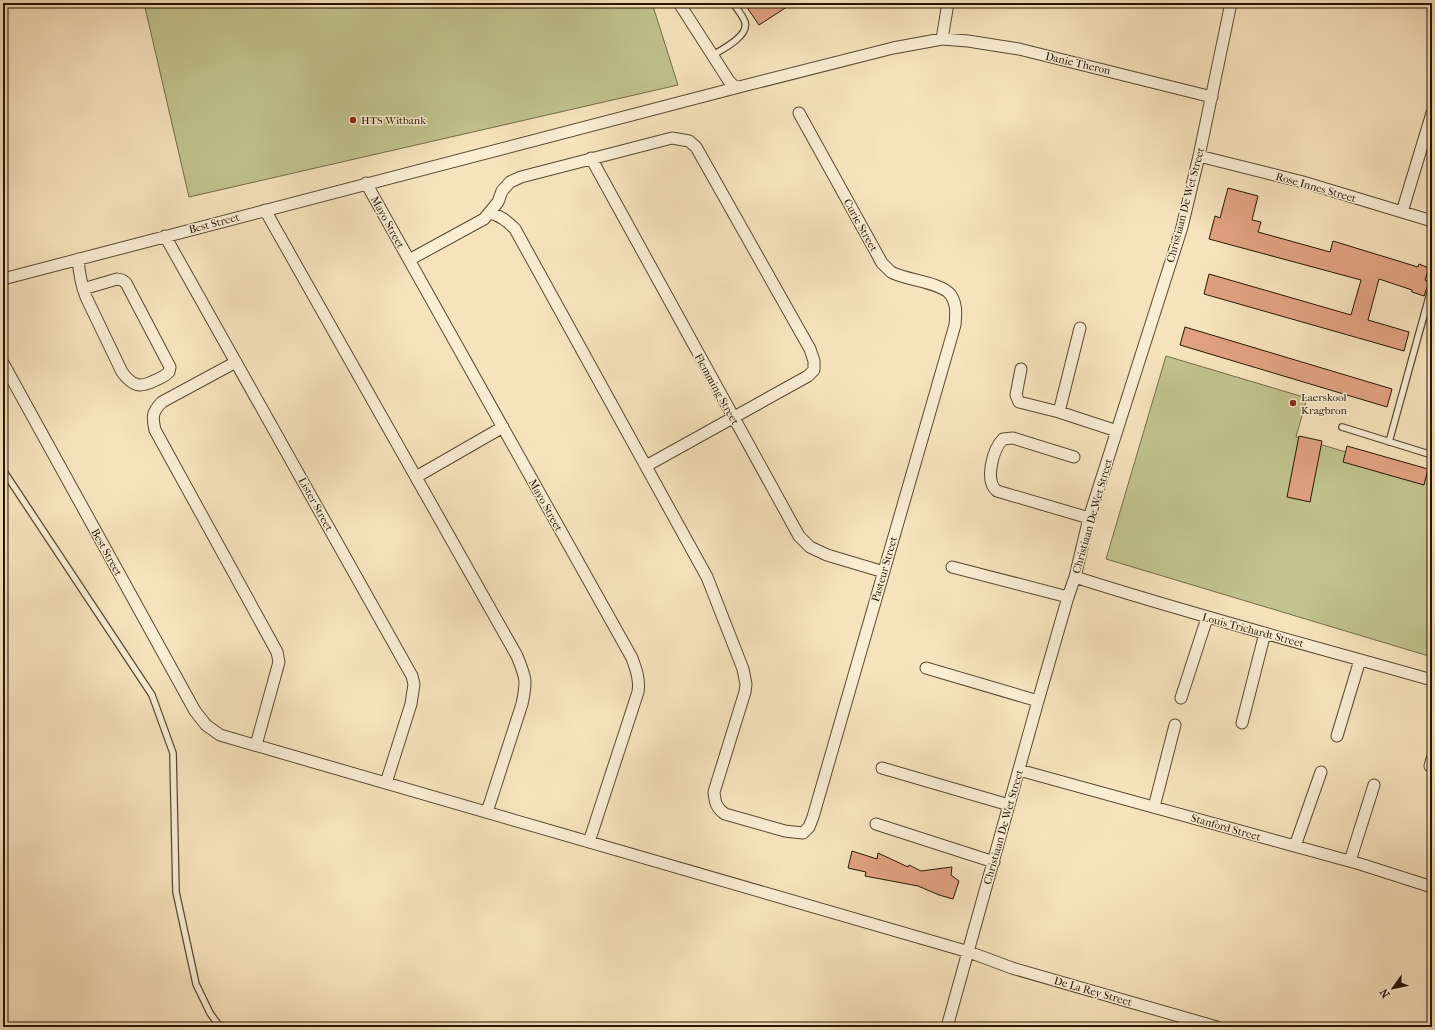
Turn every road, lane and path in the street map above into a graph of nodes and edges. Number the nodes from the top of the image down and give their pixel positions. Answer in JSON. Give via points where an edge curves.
{"nodes":[{"id":1,"x":679,"y":3,"type":"edge"},
{"id":2,"x":733,"y":3,"type":"edge"},
{"id":3,"x":948,"y":3,"type":"edge"},
{"id":4,"x":1231,"y":3,"type":"edge"},
{"id":5,"x":942,"y":39,"type":"junction"},
{"id":6,"x":713,"y":55,"type":"junction"},
{"id":7,"x":739,"y":87,"type":"junction"},
{"id":8,"x":1212,"y":97,"type":"junction"},
{"id":9,"x":799,"y":112,"type":"dead end"},
{"id":10,"x":1432,"y":113,"type":"edge"},
{"id":11,"x":1199,"y":156,"type":"junction"},
{"id":12,"x":591,"y":158,"type":"junction"},
{"id":13,"x":366,"y":183,"type":"junction"},
{"id":14,"x":265,"y":210,"type":"junction"},
{"id":15,"x":1402,"y":212,"type":"junction"},
{"id":16,"x":490,"y":213,"type":"junction"},
{"id":17,"x":1432,"y":221,"type":"edge"},
{"id":18,"x":165,"y":236,"type":"junction"},
{"id":19,"x":78,"y":259,"type":"junction"},
{"id":20,"x":409,"y":260,"type":"junction"},
{"id":21,"x":3,"y":279,"type":"edge"},
{"id":22,"x":1432,"y":286,"type":"edge"},
{"id":23,"x":83,"y":289,"type":"junction"},
{"id":24,"x":954,"y":302,"type":"joint"},
{"id":25,"x":1080,"y":328,"type":"dead end"},
{"id":26,"x":3,"y":362,"type":"edge"},
{"id":27,"x":236,"y":362,"type":"junction"},
{"id":28,"x":1021,"y":369,"type":"dead end"},
{"id":29,"x":1059,"y":412,"type":"junction"},
{"id":30,"x":733,"y":418,"type":"junction"},
{"id":31,"x":503,"y":427,"type":"junction"},
{"id":32,"x":1342,"y":427,"type":"dead end"},
{"id":33,"x":1117,"y":431,"type":"junction"},
{"id":34,"x":1390,"y":442,"type":"junction"},
{"id":35,"x":1432,"y":455,"type":"edge"},
{"id":36,"x":1074,"y":457,"type":"dead end"},
{"id":37,"x":646,"y":466,"type":"junction"},
{"id":38,"x":3,"y":470,"type":"edge"},
{"id":39,"x":416,"y":477,"type":"junction"},
{"id":40,"x":1089,"y":518,"type":"junction"},
{"id":41,"x":952,"y":567,"type":"dead end"},
{"id":42,"x":884,"y":572,"type":"junction"},
{"id":43,"x":1075,"y":577,"type":"junction"},
{"id":44,"x":1068,"y":597,"type":"junction"},
{"id":45,"x":1207,"y":618,"type":"junction"},
{"id":46,"x":1265,"y":633,"type":"junction"},
{"id":47,"x":1360,"y":660,"type":"junction"},
{"id":48,"x":926,"y":668,"type":"dead end"},
{"id":49,"x":1432,"y":680,"type":"edge"},
{"id":50,"x":1182,"y":698,"type":"dead end"},
{"id":51,"x":1038,"y":701,"type":"junction"},
{"id":52,"x":1242,"y":723,"type":"dead end"},
{"id":53,"x":1175,"y":725,"type":"dead end"},
{"id":54,"x":220,"y":735,"type":"joint"},
{"id":55,"x":1337,"y":736,"type":"dead end"},
{"id":56,"x":256,"y":745,"type":"junction"},
{"id":57,"x":882,"y":768,"type":"dead end"},
{"id":58,"x":1019,"y":770,"type":"junction"},
{"id":59,"x":1321,"y":772,"type":"dead end"},
{"id":60,"x":386,"y":783,"type":"junction"},
{"id":61,"x":1374,"y":785,"type":"dead end"},
{"id":62,"x":1009,"y":805,"type":"junction"},
{"id":63,"x":1154,"y":807,"type":"junction"},
{"id":64,"x":487,"y":812,"type":"junction"},
{"id":65,"x":876,"y":824,"type":"dead end"},
{"id":66,"x":589,"y":842,"type":"junction"},
{"id":67,"x":1295,"y":846,"type":"junction"},
{"id":68,"x":994,"y":862,"type":"junction"},
{"id":69,"x":1350,"y":862,"type":"junction"},
{"id":70,"x":1432,"y":887,"type":"edge"},
{"id":71,"x":969,"y":952,"type":"junction"},
{"id":72,"x":220,"y":1027,"type":"edge"},
{"id":73,"x":947,"y":1027,"type":"edge"},
{"id":74,"x":1218,"y":1027,"type":"edge"}],
"edges":[{"from":1,"to":6,"type":"street"},
{"from":2,"to":6,"type":"lane","via":[[744,22],[745,30],[741,36]]},
{"from":3,"to":5,"type":"street"},
{"from":4,"to":8,"type":"street","name":"Christiaan De Wet Street"},
{"from":5,"to":7,"type":"street","name":"Danie Theron","via":[[893,48]]},
{"from":5,"to":8,"type":"street","name":"Danie Theron","via":[[1018,49]]},
{"from":6,"to":7,"type":"street","via":[[729,82]]},
{"from":7,"to":13,"type":"street","name":"Best Street"},
{"from":8,"to":11,"type":"street","name":"Christiaan De Wet Street"},
{"from":9,"to":24,"type":"street","name":"Curie Street","via":[[882,263],[892,272],[941,288],[950,294]]},
{"from":10,"to":15,"type":"street"},
{"from":11,"to":15,"type":"street","name":"Rose Innes Street","via":[[1303,182]]},
{"from":11,"to":33,"type":"street","name":"Christiaan De Wet Street","via":[[1182,227]]},
{"from":12,"to":16,"type":"street","via":[[510,182]]},
{"from":12,"to":30,"type":"street","name":"Flemming Street"},
{"from":12,"to":30,"type":"street","via":[[672,138],[689,141],[696,146],[810,349],[814,370],[808,376]]},
{"from":13,"to":14,"type":"street","name":"Best Street"},
{"from":13,"to":20,"type":"street","name":"Mayo Street"},
{"from":14,"to":18,"type":"street","name":"Best Street"},
{"from":14,"to":39,"type":"street"},
{"from":15,"to":17,"type":"street","name":"Rose Innes Street"},
{"from":16,"to":20,"type":"street","via":[[484,220]]},
{"from":16,"to":37,"type":"street","via":[[506,220],[515,229]]},
{"from":18,"to":19,"type":"street","name":"Best Street"},
{"from":18,"to":27,"type":"street","name":"Lister Street"},
{"from":19,"to":21,"type":"street","name":"Best Street"},
{"from":19,"to":23,"type":"street"},
{"from":20,"to":31,"type":"street","name":"Mayo Street"},
{"from":22,"to":34,"type":"lane"},
{"from":23,"to":23,"type":"street","via":[[128,380],[137,385],[146,385],[170,372],[170,367],[126,283],[117,279]]},
{"from":24,"to":42,"type":"street","name":"Pasteur Street","via":[[955,325]]},
{"from":25,"to":29,"type":"street"},
{"from":26,"to":54,"type":"street","name":"Best Street","via":[[195,711],[206,725]]},
{"from":27,"to":56,"type":"street","via":[[162,402],[155,409],[152,419],[155,430],[278,652],[279,662]]},
{"from":27,"to":60,"type":"street","name":"Lister Street","via":[[412,676],[414,684],[411,704]]},
{"from":28,"to":29,"type":"street","via":[[1016,395],[1019,402]]},
{"from":29,"to":33,"type":"street"},
{"from":30,"to":37,"type":"street"},
{"from":30,"to":42,"type":"street","name":"Flemming Street","via":[[804,542],[826,556]]},
{"from":31,"to":39,"type":"street"},
{"from":31,"to":66,"type":"street","name":"Mayo Street","via":[[632,658],[637,672],[638,692]]},
{"from":32,"to":34,"type":"lane"},
{"from":33,"to":40,"type":"street","name":"Christiaan De Wet Street"},
{"from":34,"to":35,"type":"lane"},
{"from":36,"to":40,"type":"street","via":[[1013,438],[1003,439],[996,449],[989,474],[992,486],[997,491]]},
{"from":37,"to":42,"type":"street","name":"Pasteur Street","via":[[707,577],[745,678],[745,692],[714,792],[717,806],[725,814],[785,831],[803,833],[809,827]]},
{"from":38,"to":72,"type":"lane","via":[[152,695],[173,753],[176,892],[196,984]]},
{"from":39,"to":64,"type":"street","via":[[517,656],[525,676],[522,704]]},
{"from":40,"to":43,"type":"street","name":"Christiaan De Wet Street"},
{"from":41,"to":44,"type":"street"},
{"from":43,"to":44,"type":"street","name":"Christiaan De Wet Street"},
{"from":43,"to":45,"type":"street","name":"Louis Trichardt Street"},
{"from":44,"to":51,"type":"street","name":"Christiaan De Wet Street"},
{"from":45,"to":46,"type":"street","name":"Louis Trichardt Street"},
{"from":45,"to":50,"type":"street"},
{"from":46,"to":47,"type":"street","name":"Louis Trichardt Street"},
{"from":46,"to":52,"type":"street"},
{"from":47,"to":49,"type":"street","name":"Louis Trichardt Street"},
{"from":47,"to":55,"type":"street"},
{"from":48,"to":51,"type":"street"},
{"from":51,"to":58,"type":"street","name":"Christiaan De Wet Street"},
{"from":53,"to":63,"type":"street"},
{"from":54,"to":56,"type":"street","name":"De La Rey Street"},
{"from":56,"to":60,"type":"street","name":"De La Rey Street"},
{"from":57,"to":62,"type":"street"},
{"from":58,"to":62,"type":"street","name":"Christiaan De Wet Street"},
{"from":58,"to":63,"type":"street","name":"Stanford Street"},
{"from":59,"to":67,"type":"street"},
{"from":60,"to":64,"type":"street","name":"De La Rey Street"},
{"from":61,"to":69,"type":"street"},
{"from":62,"to":68,"type":"street","name":"Christiaan De Wet Street"},
{"from":63,"to":67,"type":"street","name":"Stanford Street"},
{"from":64,"to":66,"type":"street","name":"De La Rey Street"},
{"from":65,"to":68,"type":"street"},
{"from":66,"to":71,"type":"street","name":"De La Rey Street"},
{"from":67,"to":69,"type":"street","name":"Stanford Street"},
{"from":68,"to":71,"type":"street","name":"Christiaan De Wet Street"},
{"from":69,"to":70,"type":"street","name":"Stanford Street"},
{"from":71,"to":73,"type":"street","name":"Christiaan De Wet Street"},
{"from":71,"to":74,"type":"street","name":"De La Rey Street","via":[[1012,968]]}]}
